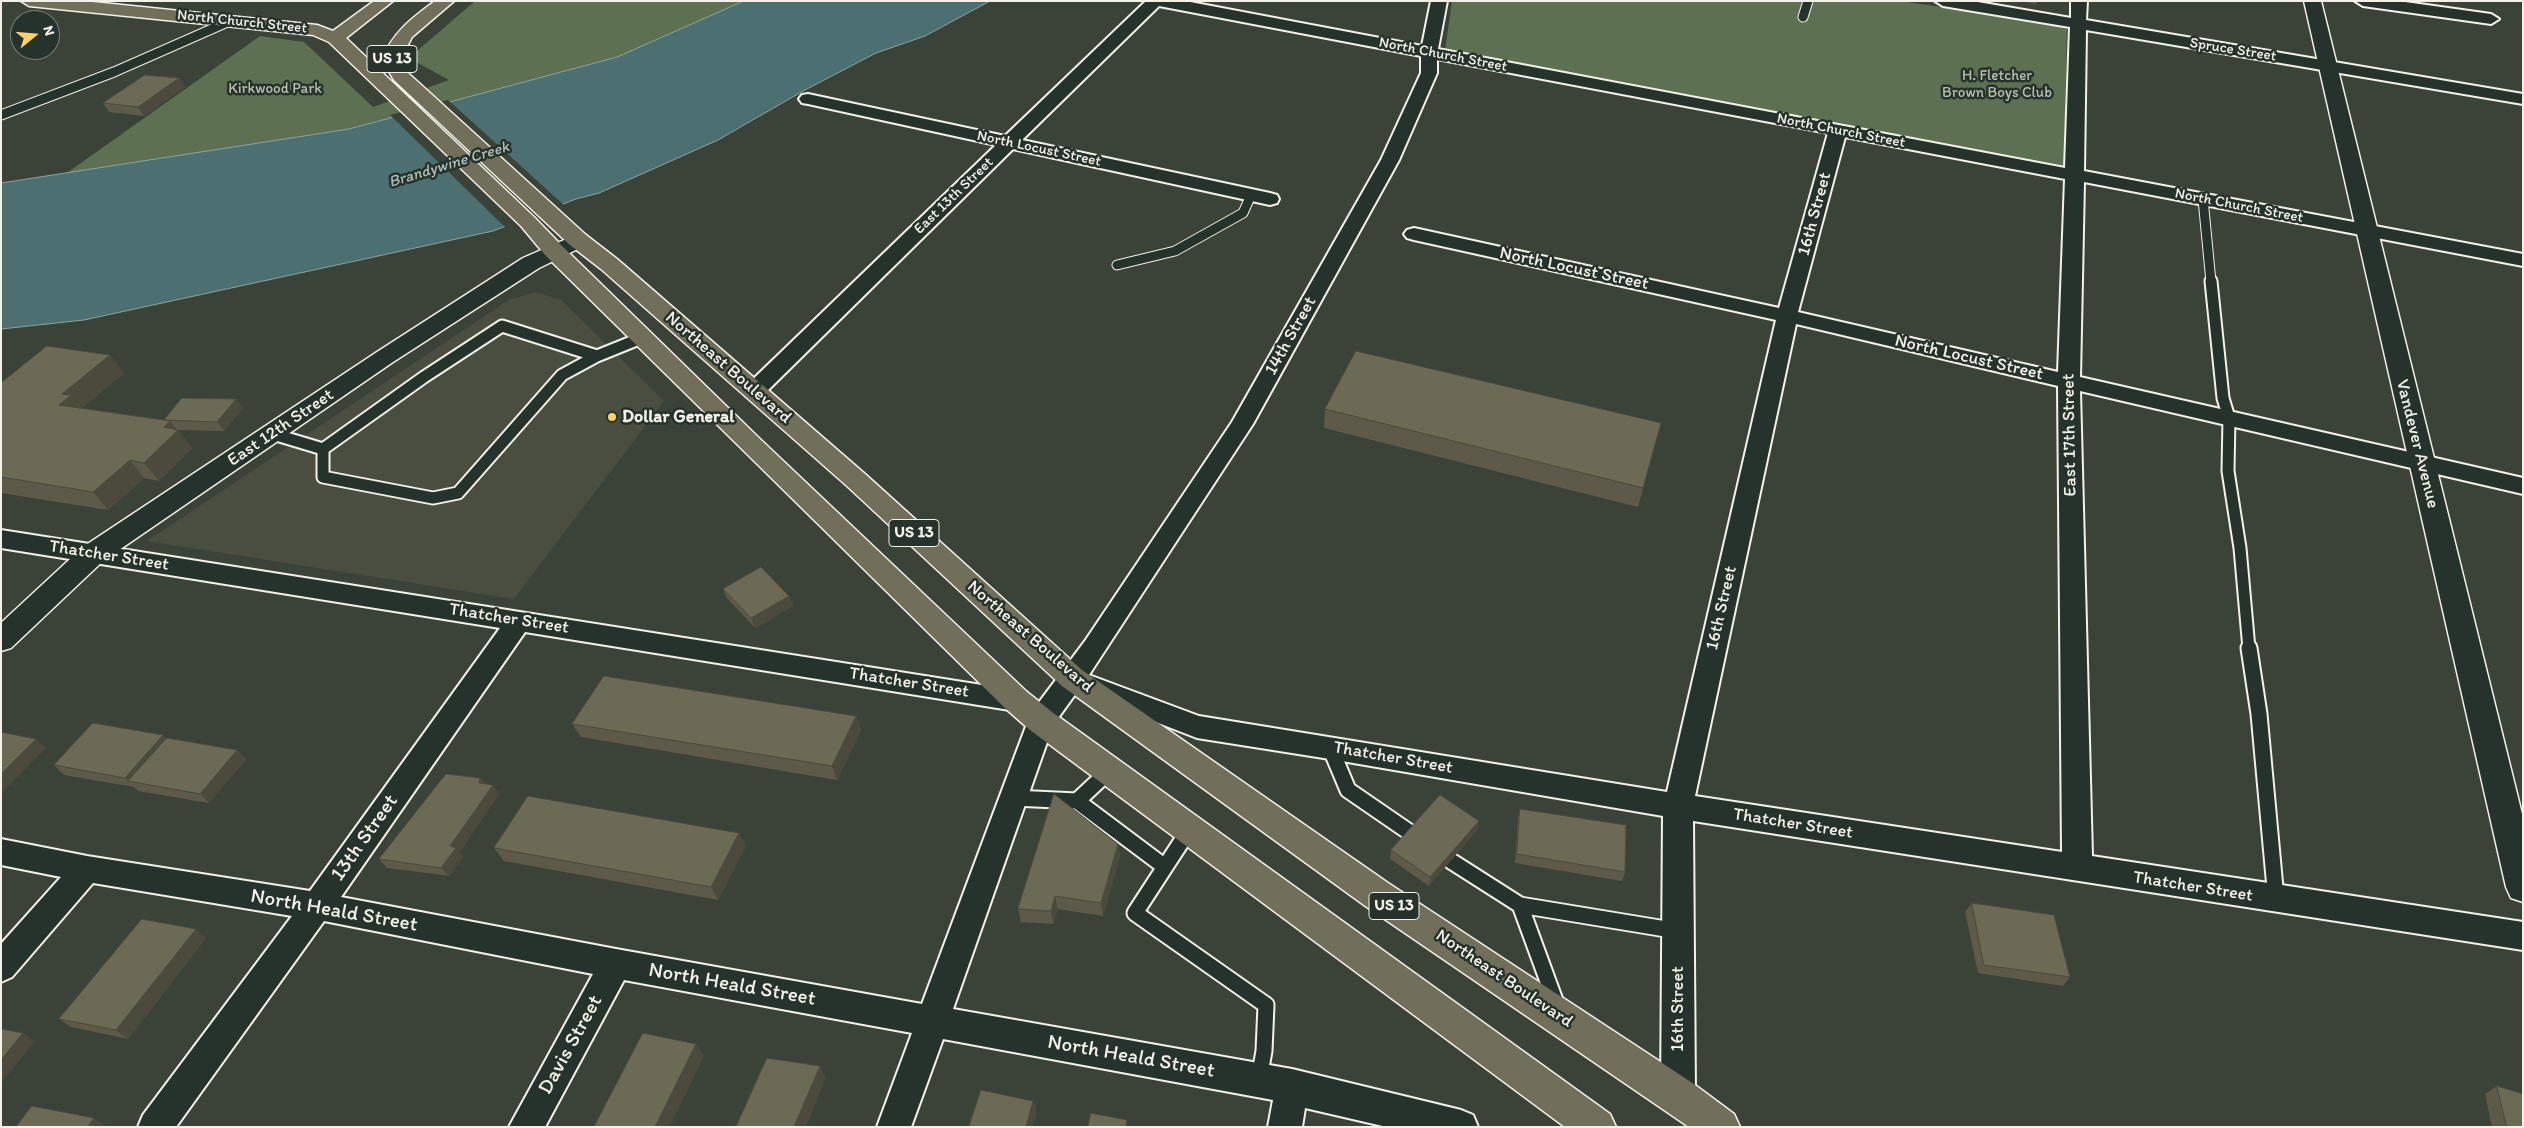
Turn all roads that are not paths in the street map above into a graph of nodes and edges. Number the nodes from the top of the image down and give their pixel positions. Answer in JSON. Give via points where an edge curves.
{"nodes":[{"id":1,"x":29,"y":1,"type":"edge"},
{"id":2,"x":385,"y":1,"type":"edge"},
{"id":3,"x":446,"y":1,"type":"edge"},
{"id":4,"x":1155,"y":1,"type":"edge"},
{"id":5,"x":1159,"y":1,"type":"edge"},
{"id":6,"x":1439,"y":1,"type":"edge"},
{"id":7,"x":1808,"y":1,"type":"edge"},
{"id":8,"x":1943,"y":1,"type":"edge"},
{"id":9,"x":2079,"y":1,"type":"edge"},
{"id":10,"x":2312,"y":1,"type":"edge"},
{"id":11,"x":2363,"y":1,"type":"edge"},
{"id":12,"x":55,"y":2,"type":"edge"},
{"id":13,"x":1803,"y":16,"type":"dead end"},
{"id":14,"x":2491,"y":20,"type":"dead end"},
{"id":15,"x":230,"y":21,"type":"junction"},
{"id":16,"x":2079,"y":25,"type":"junction"},
{"id":17,"x":335,"y":38,"type":"junction"},
{"id":18,"x":1429,"y":52,"type":"junction"},
{"id":19,"x":2328,"y":65,"type":"junction"},
{"id":20,"x":808,"y":99,"type":"dead end"},
{"id":21,"x":2523,"y":99,"type":"edge"},
{"id":22,"x":400,"y":100,"type":"joint"},
{"id":23,"x":1,"y":115,"type":"edge"},
{"id":24,"x":1838,"y":131,"type":"junction"},
{"id":25,"x":1009,"y":143,"type":"junction"},
{"id":26,"x":2075,"y":175,"type":"junction"},
{"id":27,"x":1252,"y":195,"type":"junction"},
{"id":28,"x":2203,"y":199,"type":"junction"},
{"id":29,"x":1270,"y":200,"type":"dead end"},
{"id":30,"x":539,"y":218,"type":"junction"},
{"id":31,"x":2365,"y":229,"type":"junction"},
{"id":32,"x":1414,"y":234,"type":"dead end"},
{"id":33,"x":578,"y":240,"type":"junction"},
{"id":34,"x":554,"y":251,"type":"junction"},
{"id":35,"x":2523,"y":260,"type":"edge"},
{"id":36,"x":1117,"y":265,"type":"dead end"},
{"id":37,"x":1787,"y":316,"type":"junction"},
{"id":38,"x":644,"y":337,"type":"junction"},
{"id":39,"x":598,"y":356,"type":"junction"},
{"id":40,"x":2069,"y":382,"type":"junction"},
{"id":41,"x":754,"y":391,"type":"junction"},
{"id":42,"x":2229,"y":418,"type":"junction"},
{"id":43,"x":273,"y":434,"type":"junction"},
{"id":44,"x":322,"y":449,"type":"junction"},
{"id":45,"x":2421,"y":462,"type":"junction"},
{"id":46,"x":2523,"y":486,"type":"edge"},
{"id":47,"x":1,"y":539,"type":"edge"},
{"id":48,"x":92,"y":554,"type":"junction"},
{"id":49,"x":519,"y":621,"type":"junction"},
{"id":50,"x":1,"y":640,"type":"edge"},
{"id":51,"x":1072,"y":678,"type":"junction"},
{"id":52,"x":1029,"y":711,"type":"junction"},
{"id":53,"x":1330,"y":747,"type":"junction"},
{"id":54,"x":1109,"y":771,"type":"junction"},
{"id":55,"x":1014,"y":798,"type":"junction"},
{"id":56,"x":1077,"y":801,"type":"junction"},
{"id":57,"x":1678,"y":806,"type":"junction"},
{"id":58,"x":1190,"y":830,"type":"junction"},
{"id":59,"x":1412,"y":834,"type":"edge"},
{"id":60,"x":1,"y":852,"type":"edge"},
{"id":61,"x":1450,"y":861,"type":"edge"},
{"id":62,"x":1165,"y":867,"type":"junction"},
{"id":63,"x":2077,"y":868,"type":"junction"},
{"id":64,"x":87,"y":870,"type":"junction"},
{"id":65,"x":2523,"y":887,"type":"edge"},
{"id":66,"x":2276,"y":899,"type":"junction"},
{"id":67,"x":1520,"y":905,"type":"junction"},
{"id":68,"x":317,"y":906,"type":"junction"},
{"id":69,"x":1678,"y":931,"type":"junction"},
{"id":70,"x":2523,"y":936,"type":"edge"},
{"id":71,"x":616,"y":964,"type":"junction"},
{"id":72,"x":1,"y":967,"type":"edge"},
{"id":73,"x":1561,"y":1017,"type":"junction"},
{"id":74,"x":933,"y":1022,"type":"junction"},
{"id":75,"x":1259,"y":1080,"type":"junction"},
{"id":76,"x":1292,"y":1086,"type":"junction"},
{"id":77,"x":1678,"y":1095,"type":"junction"},
{"id":78,"x":155,"y":1127,"type":"edge"},
{"id":79,"x":526,"y":1127,"type":"edge"},
{"id":80,"x":894,"y":1127,"type":"edge"},
{"id":81,"x":1285,"y":1127,"type":"edge"},
{"id":82,"x":1461,"y":1127,"type":"edge"},
{"id":83,"x":1596,"y":1127,"type":"edge"},
{"id":84,"x":1722,"y":1127,"type":"edge"}],
"edges":[{"from":1,"to":12,"type":"main road","name":"North Church Street","number":"US 13"},
{"from":2,"to":17,"type":"main road"},
{"from":3,"to":30,"type":"main road","name":"Northeast Boulevard","number":"US 13","via":[[401,40],[394,50],[394,68]]},
{"from":4,"to":25,"type":"street","name":"East 13th Street"},
{"from":5,"to":18,"type":"street","name":"North Church Street"},
{"from":6,"to":18,"type":"street","name":"14th Street"},
{"from":7,"to":13,"type":"lane"},
{"from":8,"to":16,"type":"street","name":"Spruce Street"},
{"from":9,"to":16,"type":"street","name":"East 17th Street"},
{"from":10,"to":19,"type":"street","name":"Vandever Avenue"},
{"from":11,"to":14,"type":"street"},
{"from":12,"to":15,"type":"main road","name":"North Church Street","number":"US 13"},
{"from":15,"to":17,"type":"main road","name":"North Church Street","number":"US 13","via":[[316,30]]},
{"from":15,"to":23,"type":"lane","via":[[160,53]]},
{"from":16,"to":19,"type":"street","name":"Spruce Street"},
{"from":16,"to":26,"type":"street","name":"East 17th Street"},
{"from":17,"to":22,"type":"main road","name":"North Church Street","number":"US 13"},
{"from":18,"to":24,"type":"street","name":"North Church Street"},
{"from":18,"to":51,"type":"street","name":"14th Street","via":[[1429,73],[1390,160],[1242,424]]},
{"from":19,"to":21,"type":"street","name":"Spruce Street"},
{"from":19,"to":31,"type":"street","name":"Vandever Avenue"},
{"from":20,"to":25,"type":"street","name":"North Locust Street"},
{"from":22,"to":30,"type":"main road","name":"Northeast Boulevard","number":"US 13"},
{"from":24,"to":26,"type":"street","name":"North Church Street"},
{"from":24,"to":37,"type":"street","name":"16th Street"},
{"from":25,"to":27,"type":"street","name":"North Locust Street"},
{"from":25,"to":41,"type":"street","name":"East 13th Street"},
{"from":26,"to":28,"type":"street","name":"North Church Street"},
{"from":26,"to":40,"type":"street","name":"East 17th Street"},
{"from":27,"to":29,"type":"street","name":"North Locust Street"},
{"from":27,"to":36,"type":"lane","via":[[1244,213],[1175,250]]},
{"from":28,"to":31,"type":"street","name":"North Church Street"},
{"from":28,"to":42,"type":"lane","via":[[2223,398]]},
{"from":30,"to":33,"type":"main road","name":"Northeast Boulevard","number":"US 13"},
{"from":30,"to":34,"type":"main road","name":"Northeast Boulevard","number":"US 13"},
{"from":31,"to":35,"type":"street","name":"North Church Street"},
{"from":31,"to":45,"type":"street","name":"Vandever Avenue"},
{"from":32,"to":37,"type":"street","name":"North Locust Street"},
{"from":33,"to":34,"type":"street","name":"East 12th Street"},
{"from":33,"to":41,"type":"main road","name":"Northeast Boulevard","number":"US 13"},
{"from":34,"to":38,"type":"main road","name":"Northeast Boulevard","number":"US 13"},
{"from":34,"to":43,"type":"street","name":"East 12th Street","via":[[385,357]]},
{"from":37,"to":40,"type":"street","name":"North Locust Street"},
{"from":37,"to":57,"type":"street","name":"16th Street"},
{"from":38,"to":39,"type":"lane"},
{"from":38,"to":52,"type":"main road","name":"Northeast Boulevard","number":"US 13","via":[[752,446]]},
{"from":39,"to":44,"type":"lane","via":[[502,326]]},
{"from":39,"to":44,"type":"lane","via":[[562,375],[458,494],[433,498],[323,477]]},
{"from":40,"to":42,"type":"street","name":"North Locust Street"},
{"from":40,"to":63,"type":"street","name":"East 17th Street"},
{"from":41,"to":51,"type":"main road","name":"Northeast Boulevard","number":"US 13"},
{"from":42,"to":45,"type":"street","name":"North Locust Street"},
{"from":42,"to":66,"type":"lane","via":[[2228,471],[2259,714]]},
{"from":43,"to":44,"type":"lane"},
{"from":43,"to":48,"type":"street","name":"East 12th Street"},
{"from":45,"to":46,"type":"street","name":"North Locust Street"},
{"from":45,"to":65,"type":"street","name":"Vandever Avenue"},
{"from":47,"to":48,"type":"street","name":"Thatcher Street"},
{"from":48,"to":49,"type":"street","name":"Thatcher Street"},
{"from":48,"to":50,"type":"street","name":"East 12th Street"},
{"from":49,"to":52,"type":"street","name":"Thatcher Street"},
{"from":49,"to":68,"type":"street","name":"13th Street"},
{"from":51,"to":52,"type":"street","name":"14th Street"},
{"from":51,"to":53,"type":"street","name":"Thatcher Street","via":[[1197,727]]},
{"from":51,"to":73,"type":"main road","name":"Northeast Boulevard","number":"US 13","via":[[1376,894]]},
{"from":52,"to":54,"type":"main road","name":"Northeast Boulevard","number":"US 13"},
{"from":52,"to":55,"type":"street","name":"14th Street"},
{"from":53,"to":57,"type":"street","name":"Thatcher Street"},
{"from":53,"to":59,"type":"lane","via":[[1348,790]]},
{"from":54,"to":56,"type":"lane"},
{"from":54,"to":58,"type":"main road","name":"Northeast Boulevard","number":"US 13"},
{"from":55,"to":56,"type":"lane"},
{"from":55,"to":74,"type":"street","name":"14th Street"},
{"from":56,"to":62,"type":"lane"},
{"from":57,"to":63,"type":"street","name":"Thatcher Street"},
{"from":57,"to":69,"type":"street","name":"16th Street"},
{"from":58,"to":62,"type":"lane"},
{"from":58,"to":83,"type":"main road","name":"Northeast Boulevard","number":"US 13"},
{"from":60,"to":64,"type":"street","name":"North Heald Street"},
{"from":61,"to":67,"type":"lane"},
{"from":62,"to":75,"type":"lane","via":[[1135,913],[1266,1004]]},
{"from":63,"to":66,"type":"street","name":"Thatcher Street"},
{"from":64,"to":68,"type":"street","name":"North Heald Street"},
{"from":64,"to":72,"type":"street"},
{"from":66,"to":70,"type":"street","name":"Thatcher Street"},
{"from":67,"to":69,"type":"lane"},
{"from":67,"to":73,"type":"lane"},
{"from":68,"to":71,"type":"street","name":"North Heald Street"},
{"from":68,"to":78,"type":"street","name":"13th Street"},
{"from":69,"to":77,"type":"street","name":"16th Street"},
{"from":71,"to":74,"type":"street","name":"North Heald Street"},
{"from":71,"to":79,"type":"street","name":"Davis Street"},
{"from":73,"to":77,"type":"main road","name":"Northeast Boulevard","number":"US 13"},
{"from":74,"to":75,"type":"street","name":"North Heald Street"},
{"from":74,"to":80,"type":"street","name":"14th Street"},
{"from":75,"to":76,"type":"street","name":"North Heald Street"},
{"from":76,"to":81,"type":"street"},
{"from":76,"to":82,"type":"street","name":"North Heald Street"},
{"from":77,"to":84,"type":"main road","name":"Northeast Boulevard","number":"US 13"}]}
